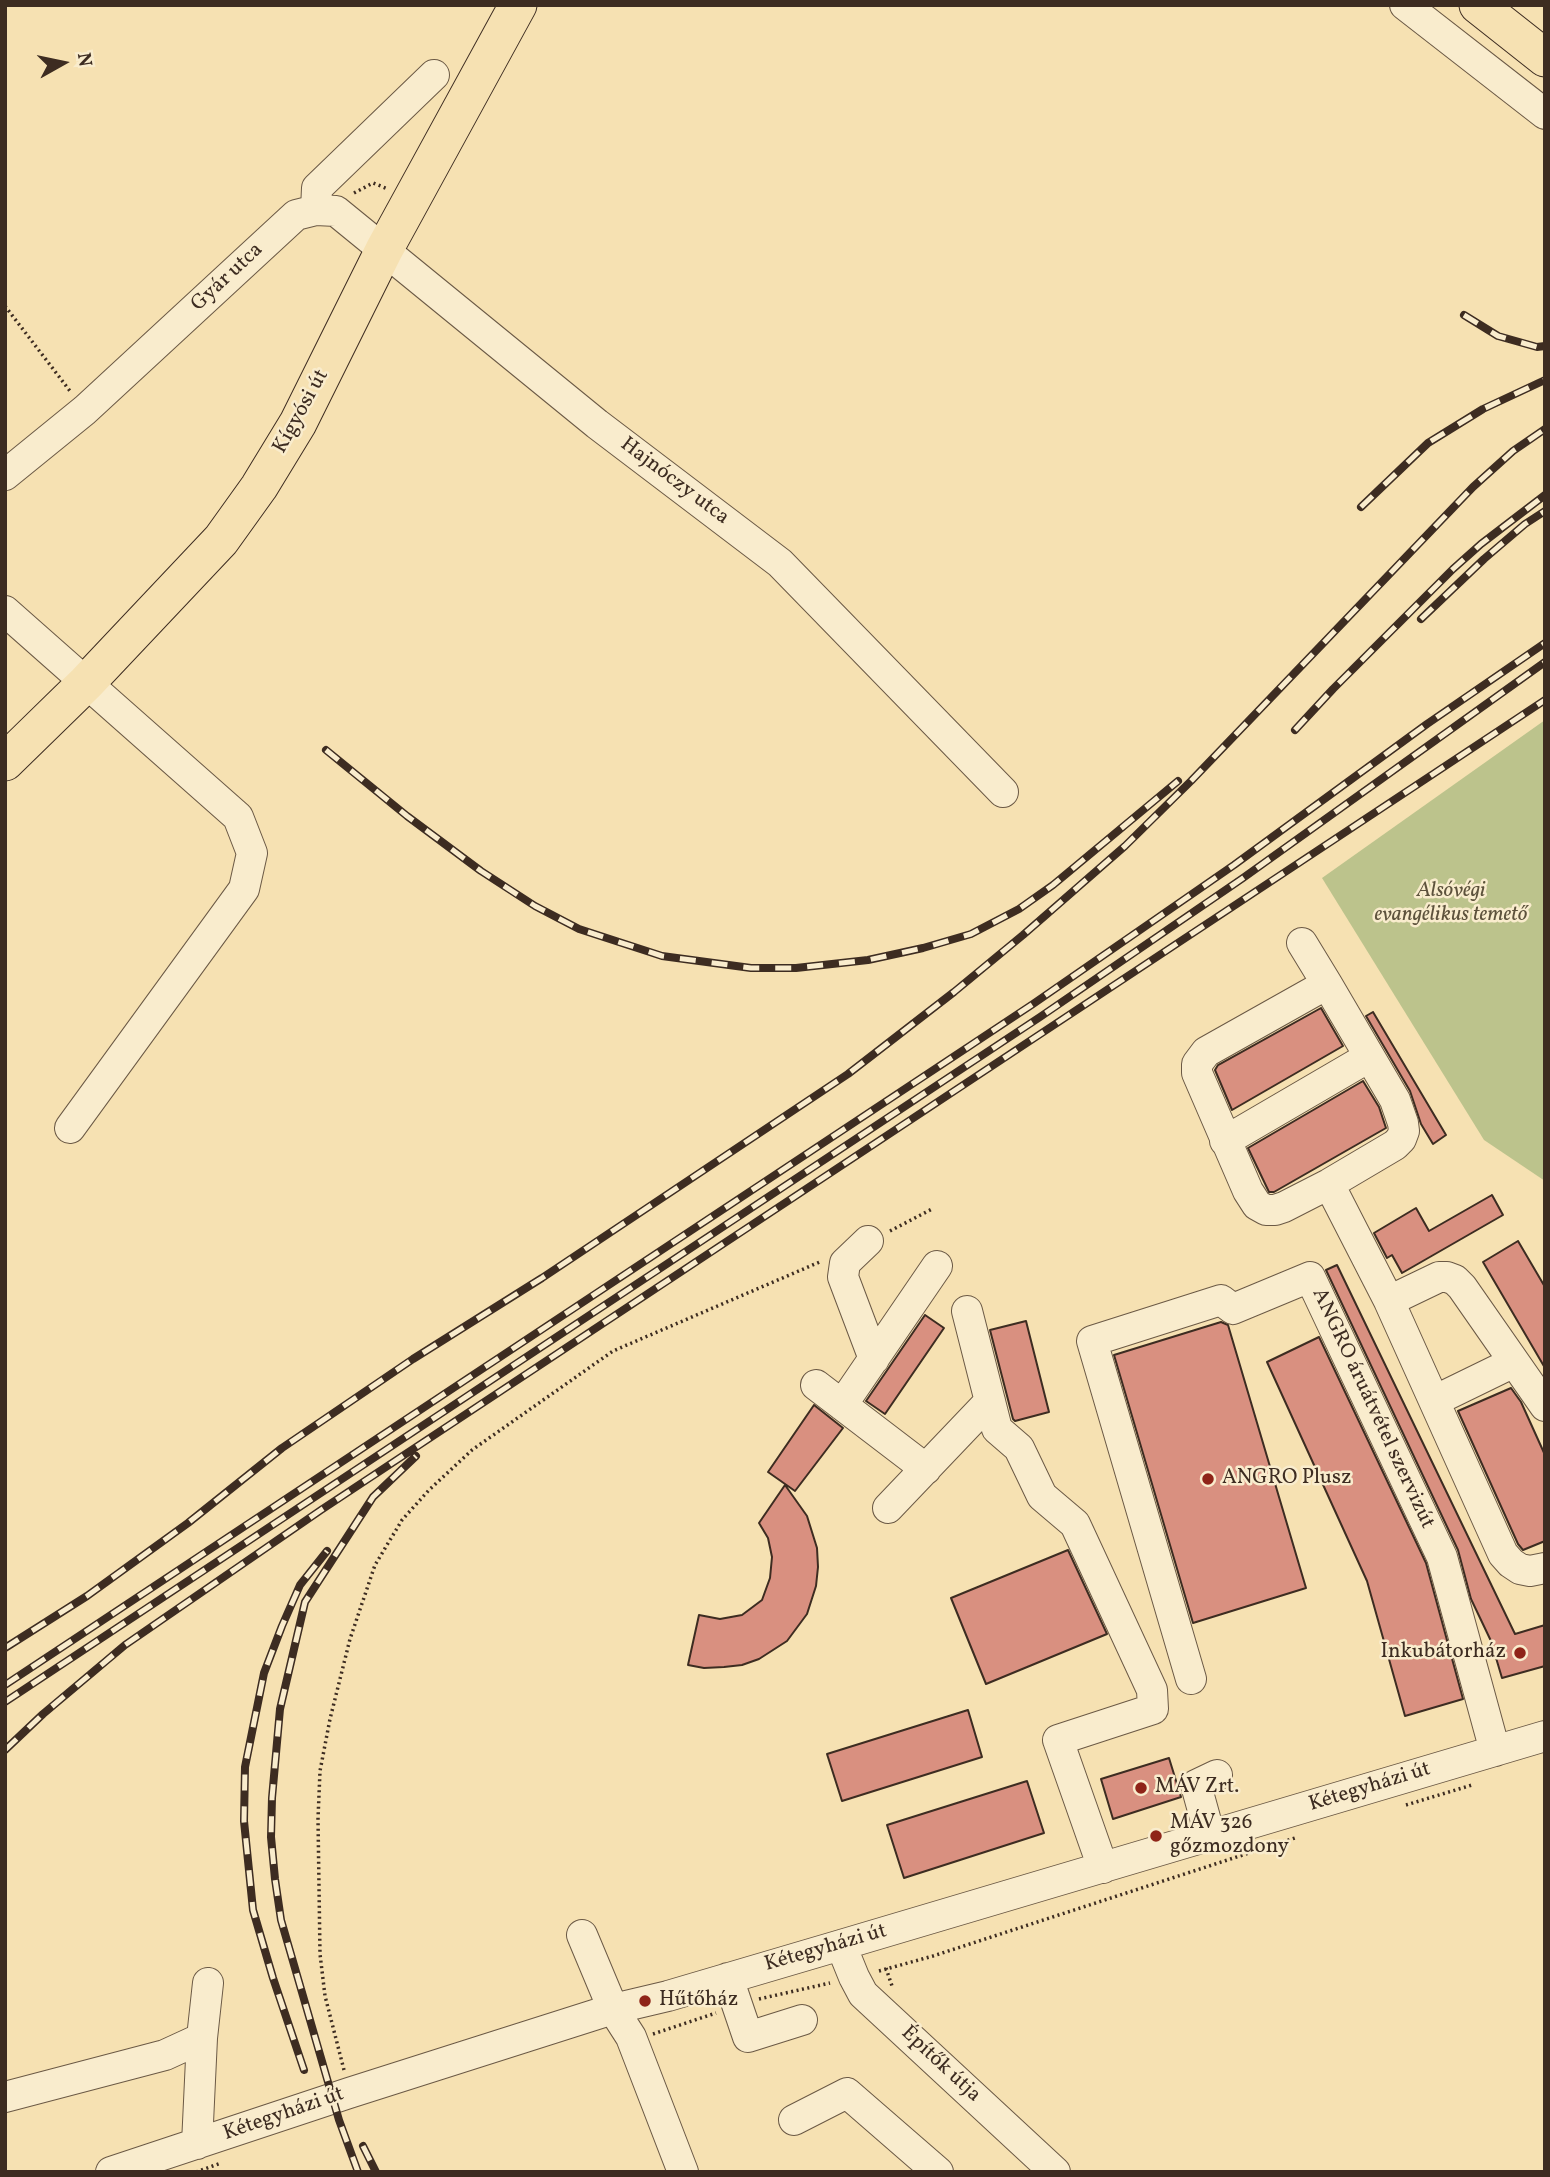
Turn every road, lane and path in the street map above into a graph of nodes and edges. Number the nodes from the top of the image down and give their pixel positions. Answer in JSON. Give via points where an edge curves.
{"nodes":[{"id":1,"x":518,"y":5,"type":"edge"},
{"id":2,"x":1405,"y":5,"type":"edge"},
{"id":3,"x":1478,"y":5,"type":"edge"},
{"id":4,"x":1545,"y":58,"type":"edge"},
{"id":5,"x":434,"y":75,"type":"dead end"},
{"id":6,"x":1545,"y":114,"type":"edge"},
{"id":7,"x":410,"y":202,"type":"junction"},
{"id":8,"x":326,"y":210,"type":"junction"},
{"id":9,"x":384,"y":250,"type":"junction"},
{"id":10,"x":5,"y":306,"type":"edge"},
{"id":11,"x":85,"y":411,"type":"junction"},
{"id":12,"x":5,"y":475,"type":"edge"},
{"id":13,"x":5,"y":611,"type":"edge"},
{"id":14,"x":86,"y":683,"type":"junction"},
{"id":15,"x":5,"y":762,"type":"edge"},
{"id":16,"x":1003,"y":792,"type":"dead end"},
{"id":17,"x":1302,"y":943,"type":"dead end"},
{"id":18,"x":1327,"y":984,"type":"junction"},
{"id":19,"x":1369,"y":1057,"type":"junction"},
{"id":20,"x":70,"y":1128,"type":"dead end"},
{"id":21,"x":1225,"y":1141,"type":"junction"},
{"id":22,"x":1329,"y":1184,"type":"junction"},
{"id":23,"x":932,"y":1209,"type":"dead end"},
{"id":24,"x":868,"y":1241,"type":"joint"},
{"id":25,"x":830,"y":1258,"type":"dead end"},
{"id":26,"x":937,"y":1266,"type":"dead end"},
{"id":27,"x":1389,"y":1301,"type":"junction"},
{"id":28,"x":967,"y":1311,"type":"dead end"},
{"id":29,"x":874,"y":1359,"type":"junction"},
{"id":30,"x":1514,"y":1362,"type":"junction"},
{"id":31,"x":816,"y":1385,"type":"dead end"},
{"id":32,"x":990,"y":1401,"type":"junction"},
{"id":33,"x":1434,"y":1401,"type":"junction"},
{"id":34,"x":842,"y":1405,"type":"junction"},
{"id":35,"x":1545,"y":1406,"type":"edge"},
{"id":36,"x":926,"y":1469,"type":"junction"},
{"id":37,"x":888,"y":1508,"type":"dead end"},
{"id":38,"x":1545,"y":1568,"type":"edge"},
{"id":39,"x":1191,"y":1679,"type":"dead end"},
{"id":40,"x":1545,"y":1736,"type":"edge"},
{"id":41,"x":1495,"y":1751,"type":"junction"},
{"id":42,"x":1217,"y":1775,"type":"dead end"},
{"id":43,"x":1210,"y":1836,"type":"junction"},
{"id":44,"x":1103,"y":1868,"type":"junction"},
{"id":45,"x":582,"y":1935,"type":"dead end"},
{"id":46,"x":841,"y":1945,"type":"junction"},
{"id":47,"x":729,"y":1978,"type":"junction"},
{"id":48,"x":208,"y":1983,"type":"dead end"},
{"id":49,"x":613,"y":2009,"type":"junction"},
{"id":50,"x":802,"y":2020,"type":"dead end"},
{"id":51,"x":202,"y":2038,"type":"junction"},
{"id":52,"x":349,"y":2093,"type":"junction"},
{"id":53,"x":5,"y":2097,"type":"edge"},
{"id":54,"x":794,"y":2120,"type":"dead end"},
{"id":55,"x":197,"y":2144,"type":"junction"},
{"id":56,"x":111,"y":2172,"type":"edge"},
{"id":57,"x":684,"y":2172,"type":"edge"},
{"id":58,"x":938,"y":2172,"type":"edge"},
{"id":59,"x":1055,"y":2172,"type":"edge"}],
"edges":[{"from":1,"to":7,"type":"main road","name":"Kígyósi út"},
{"from":2,"to":6,"type":"street"},
{"from":3,"to":4,"type":"main road"},
{"from":5,"to":8,"type":"street","via":[[317,188]]},
{"from":7,"to":8,"type":"path","via":[[373,183]]},
{"from":7,"to":9,"type":"main road","name":"Kígyósi út"},
{"from":8,"to":9,"type":"street","name":"Hajnóczy utca"},
{"from":8,"to":11,"type":"street","name":"Gyár utca","via":[[296,215]]},
{"from":9,"to":14,"type":"main road","name":"Kígyósi út","via":[[298,423],[259,487],[221,540]]},
{"from":9,"to":16,"type":"street","name":"Hajnóczy utca","via":[[597,424],[780,563]]},
{"from":10,"to":11,"type":"path"},
{"from":11,"to":12,"type":"street","name":"Gyár utca"},
{"from":13,"to":14,"type":"street"},
{"from":14,"to":15,"type":"main road","name":"Kígyósi út"},
{"from":14,"to":20,"type":"street","via":[[238,817],[252,853],[244,889]]},
{"from":17,"to":18,"type":"street"},
{"from":18,"to":19,"type":"street"},
{"from":18,"to":21,"type":"street","via":[[1200,1057],[1197,1073]]},
{"from":19,"to":21,"type":"street"},
{"from":19,"to":22,"type":"street","via":[[1395,1100],[1404,1131],[1395,1145]]},
{"from":21,"to":22,"type":"street","via":[[1248,1191],[1266,1210],[1284,1208]]},
{"from":22,"to":27,"type":"street"},
{"from":23,"to":24,"type":"path"},
{"from":24,"to":29,"type":"street","via":[[845,1263],[843,1277]]},
{"from":25,"to":52,"type":"path","via":[[613,1351],[472,1450],[402,1520],[375,1565],[330,1719],[318,1819],[320,1954],[325,1996]]},
{"from":26,"to":29,"type":"street"},
{"from":27,"to":30,"type":"street","via":[[1439,1276],[1455,1280]]},
{"from":27,"to":33,"type":"street"},
{"from":28,"to":32,"type":"street"},
{"from":29,"to":34,"type":"street"},
{"from":30,"to":33,"type":"street"},
{"from":30,"to":35,"type":"street"},
{"from":31,"to":34,"type":"street"},
{"from":32,"to":36,"type":"street"},
{"from":32,"to":44,"type":"street","via":[[997,1429],[1020,1448],[1042,1496],[1075,1524],[1152,1690],[1153,1709],[1058,1740]]},
{"from":33,"to":38,"type":"street","via":[[1503,1554],[1520,1569]]},
{"from":34,"to":36,"type":"street"},
{"from":36,"to":37,"type":"street"},
{"from":39,"to":41,"type":"street","name":"ANGRO áruátvétel szervizút","via":[[1092,1341],[1221,1300],[1233,1310],[1310,1277],[1442,1557]]},
{"from":40,"to":41,"type":"street","name":"Kétegyházi út"},
{"from":41,"to":43,"type":"street","name":"Kétegyházi út"},
{"from":42,"to":43,"type":"street","via":[[1196,1785]]},
{"from":43,"to":44,"type":"street","name":"Kétegyházi út"},
{"from":44,"to":46,"type":"street","name":"Kétegyházi út"},
{"from":45,"to":49,"type":"street"},
{"from":46,"to":47,"type":"street","name":"Kétegyházi út"},
{"from":46,"to":59,"type":"street","name":"Építők útja","via":[[863,1994]]},
{"from":47,"to":49,"type":"street","name":"Kétegyházi út"},
{"from":47,"to":50,"type":"street","via":[[748,2037]]},
{"from":48,"to":51,"type":"street"},
{"from":49,"to":52,"type":"street","name":"Kétegyházi út"},
{"from":49,"to":57,"type":"street","via":[[631,2037]]},
{"from":51,"to":53,"type":"street","via":[[165,2055]]},
{"from":51,"to":55,"type":"street"},
{"from":52,"to":55,"type":"street","name":"Kétegyházi út"},
{"from":54,"to":58,"type":"street","via":[[847,2093]]},
{"from":55,"to":56,"type":"street","name":"Kétegyházi út"}]}
